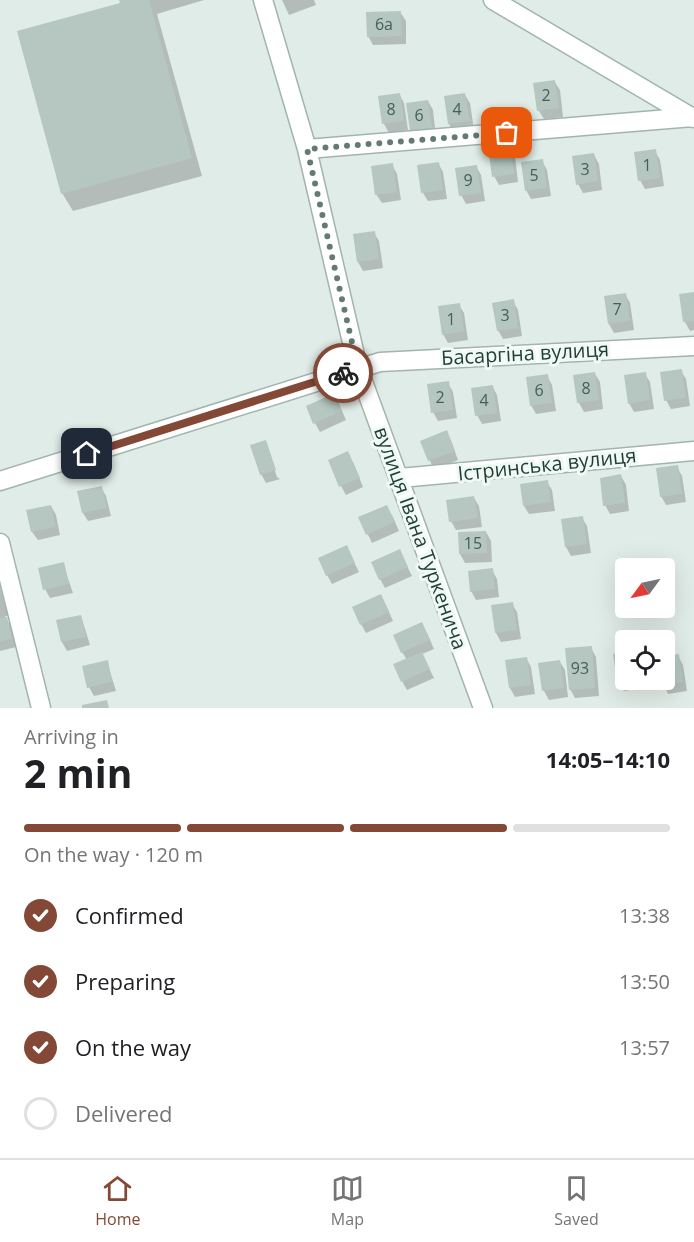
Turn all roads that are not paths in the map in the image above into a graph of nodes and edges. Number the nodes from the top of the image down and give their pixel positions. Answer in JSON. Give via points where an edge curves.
{"nodes":[{"id":1,"x":263,"y":0,"type":"edge"},
{"id":2,"x":494,"y":0,"type":"edge"},
{"id":3,"x":693,"y":118,"type":"edge"},
{"id":4,"x":314,"y":148,"type":"junction"},
{"id":5,"x":694,"y":346,"type":"edge"},
{"id":6,"x":358,"y":368,"type":"junction"},
{"id":7,"x":694,"y":451,"type":"edge"},
{"id":8,"x":400,"y":478,"type":"junction"},
{"id":9,"x":0,"y":481,"type":"edge"},
{"id":10,"x":0,"y":543,"type":"edge"},
{"id":11,"x":41,"y":708,"type":"edge"},
{"id":12,"x":483,"y":708,"type":"edge"}],
"edges":[{"from":1,"to":4,"type":"street","name":"вулиця Івана Туркенича"},
{"from":2,"to":3,"type":"street"},
{"from":3,"to":4,"type":"street"},
{"from":4,"to":6,"type":"street","name":"вулиця Івана Туркенича"},
{"from":5,"to":6,"type":"street","name":"Басаргіна вулиця","via":[[411,358]]},
{"from":6,"to":8,"type":"street","name":"вулиця Івана Туркенича"},
{"from":6,"to":9,"type":"street","name":"Басаргіна вулиця"},
{"from":7,"to":8,"type":"street","name":"Істринська вулиця"},
{"from":8,"to":12,"type":"street","name":"вулиця Івана Туркенича"},
{"from":10,"to":11,"type":"street"}]}
